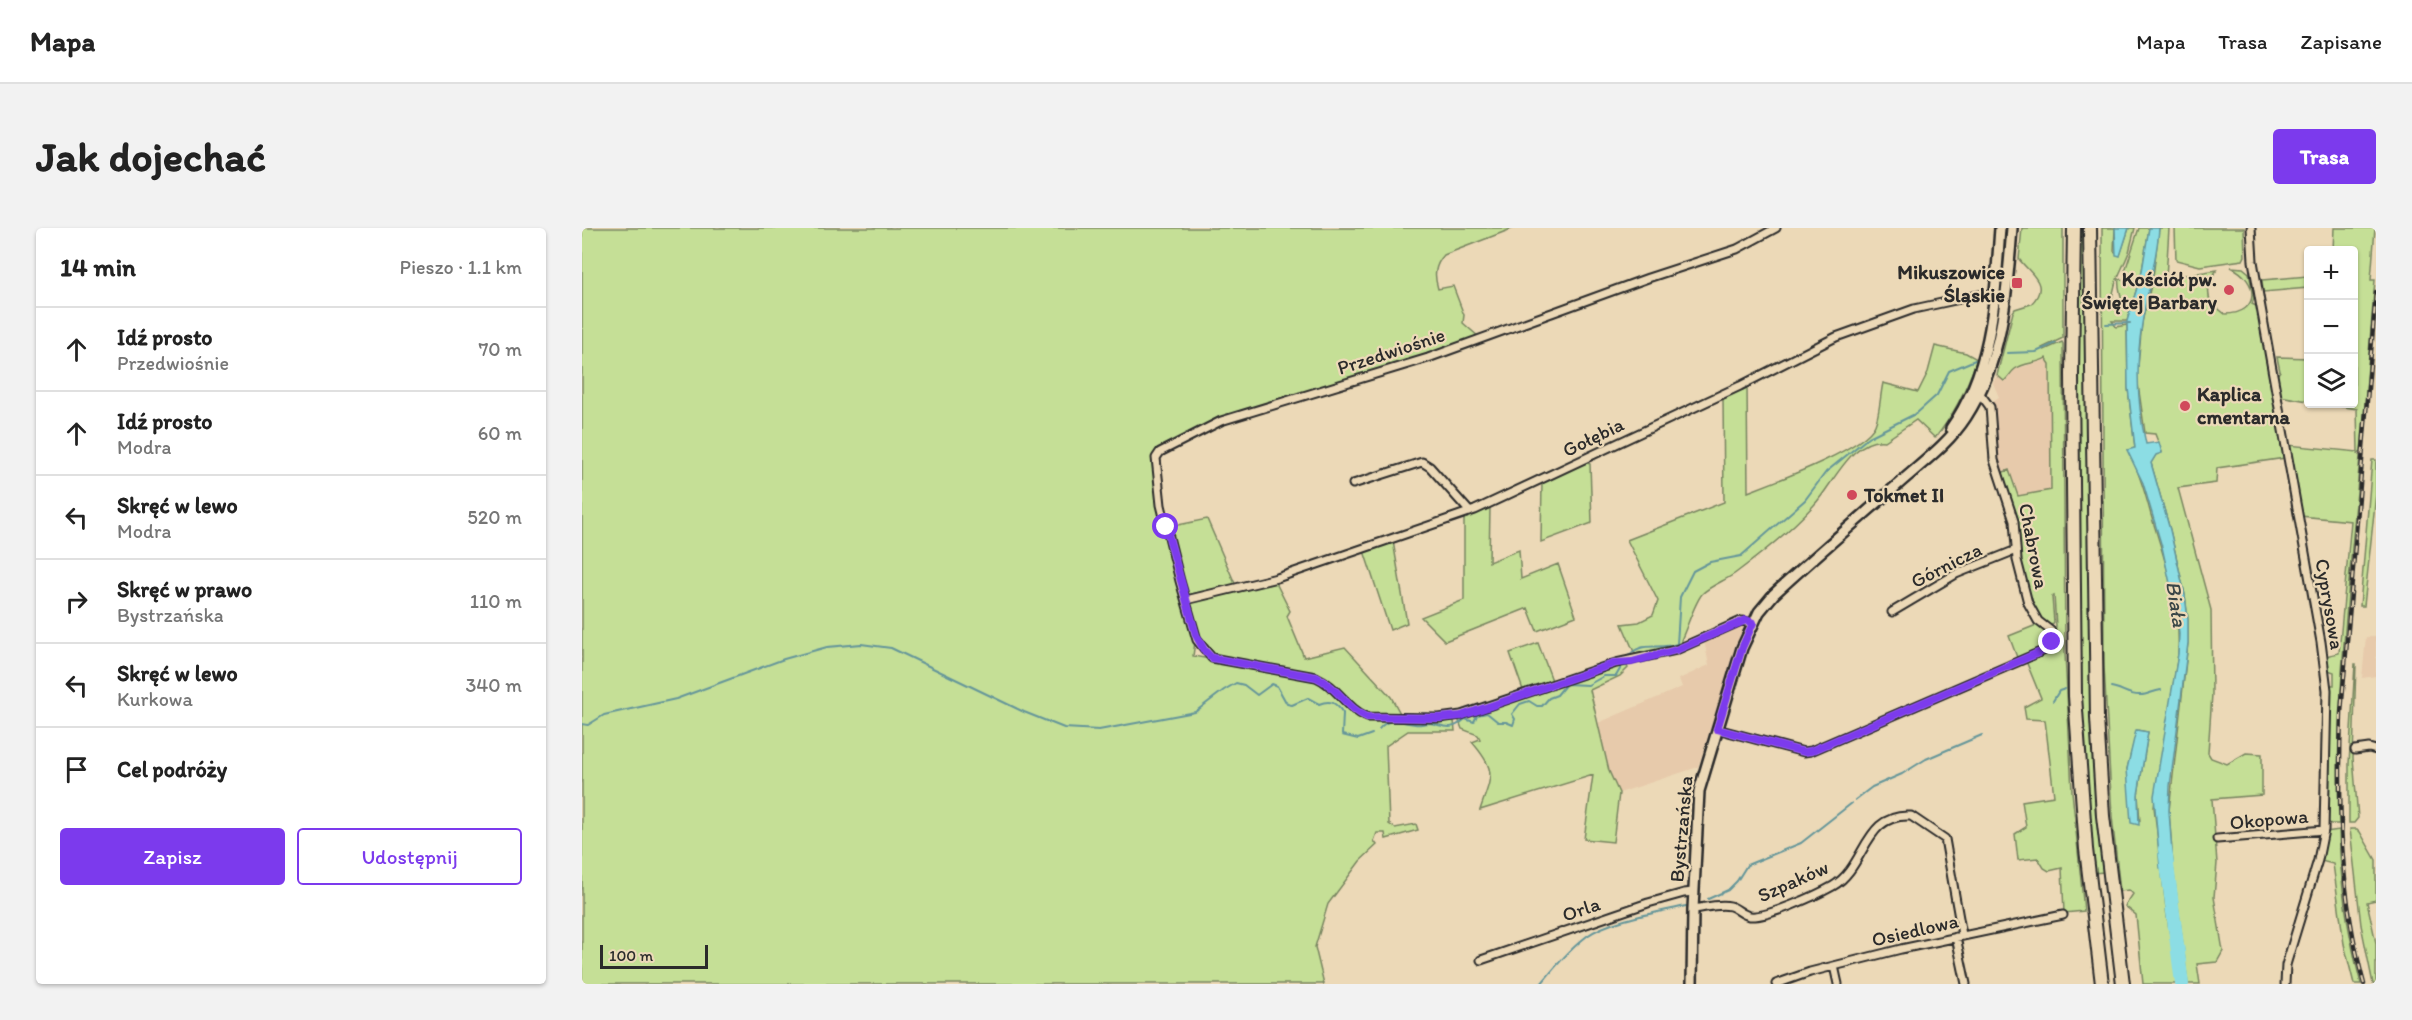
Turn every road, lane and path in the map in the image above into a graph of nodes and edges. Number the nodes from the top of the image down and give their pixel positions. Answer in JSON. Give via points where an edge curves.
{"nodes":[{"id":1,"x":1776,"y":228,"type":"edge"},
{"id":2,"x":2000,"y":228,"type":"edge"},
{"id":3,"x":2012,"y":228,"type":"edge"},
{"id":4,"x":2074,"y":228,"type":"edge"},
{"id":5,"x":2090,"y":228,"type":"edge"},
{"id":6,"x":2098,"y":228,"type":"edge"},
{"id":7,"x":2251,"y":228,"type":"edge"},
{"id":8,"x":1994,"y":296,"type":"junction"},
{"id":9,"x":2092,"y":296,"type":"junction"},
{"id":10,"x":2007,"y":299,"type":"junction"},
{"id":11,"x":1977,"y":388,"type":"junction"},
{"id":12,"x":1353,"y":484,"type":"dead end"},
{"id":13,"x":1470,"y":512,"type":"junction"},
{"id":14,"x":2016,"y":550,"type":"junction"},
{"id":15,"x":1186,"y":600,"type":"junction"},
{"id":16,"x":1892,"y":612,"type":"dead end"},
{"id":17,"x":1753,"y":623,"type":"junction"},
{"id":18,"x":1717,"y":729,"type":"junction"},
{"id":19,"x":2355,"y":750,"type":"dead end"},
{"id":20,"x":2376,"y":750,"type":"edge"},
{"id":21,"x":2324,"y":830,"type":"junction"},
{"id":22,"x":2217,"y":839,"type":"dead end"},
{"id":23,"x":1694,"y":892,"type":"junction"},
{"id":24,"x":1693,"y":909,"type":"junction"},
{"id":25,"x":2063,"y":915,"type":"dead end"},
{"id":26,"x":1959,"y":936,"type":"junction"},
{"id":27,"x":1481,"y":960,"type":"dead end"},
{"id":28,"x":1834,"y":966,"type":"junction"},
{"id":29,"x":1692,"y":984,"type":"edge"},
{"id":30,"x":1776,"y":984,"type":"edge"},
{"id":31,"x":1838,"y":984,"type":"edge"},
{"id":32,"x":1966,"y":984,"type":"edge"},
{"id":33,"x":2102,"y":984,"type":"edge"},
{"id":34,"x":2123,"y":984,"type":"edge"},
{"id":35,"x":2285,"y":984,"type":"edge"}],
"edges":[{"from":1,"to":15,"type":"street","name":"Przedwiośnie","via":[[1737,249],[1428,358],[1221,421],[1160,452],[1156,465],[1161,505]]},
{"from":2,"to":8,"type":"main road","name":"Bystrzańska"},
{"from":3,"to":10,"type":"main road","name":"Bystrzańska"},
{"from":4,"to":33,"type":"highway","via":[[2076,705],[2085,838]]},
{"from":5,"to":9,"type":"highway"},
{"from":6,"to":9,"type":"highway","via":[[2097,275]]},
{"from":7,"to":21,"type":"street","name":"Cyprysowa","via":[[2253,261],[2326,681]]},
{"from":8,"to":10,"type":"street","name":"Gołębia"},
{"from":8,"to":11,"type":"main road","name":"Bystrzańska"},
{"from":8,"to":13,"type":"street","name":"Gołębia","via":[[1983,294],[1914,309],[1836,337]]},
{"from":9,"to":34,"type":"highway","via":[[2097,718],[2103,816]]},
{"from":10,"to":11,"type":"main road","name":"Bystrzańska","via":[[1997,344]]},
{"from":11,"to":14,"type":"street","name":"Chabrowa","via":[[1990,407],[1993,456],[2014,521]]},
{"from":11,"to":17,"type":"main road","name":"Bystrzańska","via":[[1960,425],[1774,594]]},
{"from":12,"to":13,"type":"street","via":[[1422,462]]},
{"from":13,"to":15,"type":"street","name":"Gołębia","via":[[1277,578]]},
{"from":14,"to":16,"type":"street","name":"Górnicza","via":[[1964,570]]},
{"from":14,"to":18,"type":"street","name":"Chabrowa","via":[[2032,613],[2051,631],[2052,642],[2045,650],[1811,751]]},
{"from":15,"to":17,"type":"street","via":[[1197,640],[1212,658],[1316,677],[1367,717],[1461,716],[1621,662],[1676,650],[1741,621]]},
{"from":17,"to":18,"type":"main road","name":"Bystrzańska"},
{"from":18,"to":23,"type":"main road","name":"Bystrzańska","via":[[1697,803]]},
{"from":19,"to":20,"type":"street"},
{"from":21,"to":22,"type":"street","name":"Okopowa"},
{"from":21,"to":35,"type":"street","name":"Cyprysowa","via":[[2286,965]]},
{"from":23,"to":24,"type":"main road","name":"Bystrzańska"},
{"from":23,"to":27,"type":"street","name":"Orla","via":[[1648,903]]},
{"from":24,"to":26,"type":"street","name":"Szpaków","via":[[1726,905],[1746,915],[1771,913],[1839,881],[1878,825],[1906,816],[1945,839]]},
{"from":24,"to":29,"type":"main road","name":"Bystrzańska"},
{"from":25,"to":26,"type":"street","name":"Osiedlowa"},
{"from":26,"to":28,"type":"street","name":"Osiedlowa"},
{"from":26,"to":32,"type":"street","name":"Szpaków"},
{"from":28,"to":30,"type":"street","name":"Osiedlowa"},
{"from":28,"to":31,"type":"street"}]}
